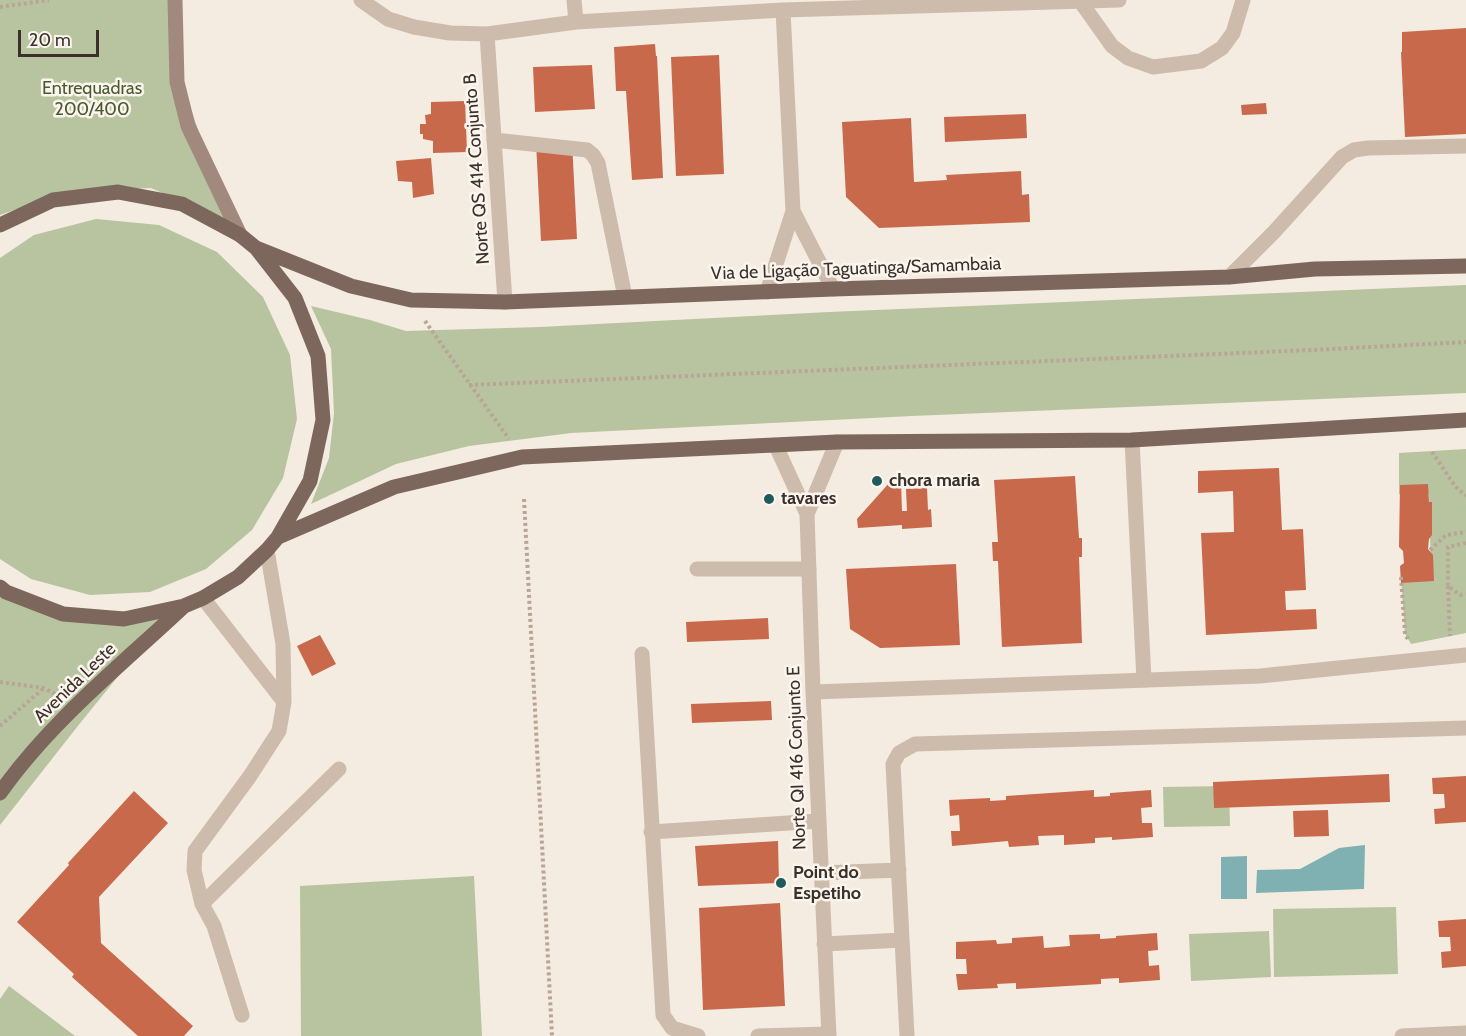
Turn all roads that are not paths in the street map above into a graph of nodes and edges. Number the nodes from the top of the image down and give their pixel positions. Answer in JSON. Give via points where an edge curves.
{"nodes":[{"id":1,"x":175,"y":0,"type":"edge"},
{"id":2,"x":361,"y":0,"type":"edge"},
{"id":3,"x":574,"y":0,"type":"edge"},
{"id":4,"x":1119,"y":0,"type":"edge"},
{"id":5,"x":1243,"y":0,"type":"edge"},
{"id":6,"x":1080,"y":1,"type":"edge"},
{"id":7,"x":988,"y":2,"type":"edge"},
{"id":8,"x":783,"y":10,"type":"junction"},
{"id":9,"x":576,"y":22,"type":"junction"},
{"id":10,"x":487,"y":34,"type":"junction"},
{"id":11,"x":494,"y":140,"type":"junction"},
{"id":12,"x":1466,"y":146,"type":"edge"},
{"id":13,"x":793,"y":211,"type":"junction"},
{"id":14,"x":0,"y":225,"type":"edge"},
{"id":15,"x":240,"y":235,"type":"junction"},
{"id":16,"x":256,"y":248,"type":"junction"},
{"id":17,"x":1466,"y":266,"type":"edge"},
{"id":18,"x":1229,"y":277,"type":"junction"},
{"id":19,"x":833,"y":289,"type":"junction"},
{"id":20,"x":767,"y":292,"type":"junction"},
{"id":21,"x":625,"y":297,"type":"junction"},
{"id":22,"x":505,"y":302,"type":"junction"},
{"id":23,"x":1466,"y":420,"type":"edge"},
{"id":24,"x":1132,"y":440,"type":"junction"},
{"id":25,"x":837,"y":442,"type":"junction"},
{"id":26,"x":776,"y":446,"type":"junction"},
{"id":27,"x":807,"y":514,"type":"junction"},
{"id":28,"x":278,"y":537,"type":"junction"},
{"id":29,"x":267,"y":550,"type":"junction"},
{"id":30,"x":697,"y":569,"type":"dead end"},
{"id":31,"x":809,"y":569,"type":"junction"},
{"id":32,"x":0,"y":588,"type":"edge"},
{"id":33,"x":203,"y":597,"type":"junction"},
{"id":34,"x":184,"y":606,"type":"junction"},
{"id":35,"x":642,"y":654,"type":"dead end"},
{"id":36,"x":1466,"y":655,"type":"edge"},
{"id":37,"x":1144,"y":680,"type":"junction"},
{"id":38,"x":813,"y":692,"type":"junction"},
{"id":39,"x":284,"y":702,"type":"junction"},
{"id":40,"x":1466,"y":728,"type":"edge"},
{"id":41,"x":339,"y":769,"type":"dead end"},
{"id":42,"x":0,"y":793,"type":"edge"},
{"id":43,"x":819,"y":821,"type":"junction"},
{"id":44,"x":651,"y":832,"type":"junction"},
{"id":45,"x":899,"y":870,"type":"junction"},
{"id":46,"x":821,"y":873,"type":"junction"},
{"id":47,"x":202,"y":904,"type":"junction"},
{"id":48,"x":902,"y":940,"type":"junction"},
{"id":49,"x":824,"y":944,"type":"junction"},
{"id":50,"x":242,"y":1015,"type":"dead end"},
{"id":51,"x":1466,"y":1033,"type":"edge"},
{"id":52,"x":829,"y":1035,"type":"edge"},
{"id":53,"x":698,"y":1036,"type":"edge"},
{"id":54,"x":758,"y":1036,"type":"edge"},
{"id":55,"x":907,"y":1036,"type":"edge"},
{"id":56,"x":1401,"y":1036,"type":"edge"}],
"edges":[{"from":1,"to":15,"type":"main road","via":[[177,82],[188,126]]},
{"from":2,"to":10,"type":"street","via":[[388,19],[414,27]]},
{"from":3,"to":9,"type":"street"},
{"from":4,"to":6,"type":"street"},
{"from":5,"to":6,"type":"street","via":[[1233,33],[1222,48],[1201,61],[1153,67],[1128,58],[1113,46]]},
{"from":6,"to":7,"type":"street"},
{"from":7,"to":8,"type":"street"},
{"from":8,"to":9,"type":"street"},
{"from":8,"to":13,"type":"street"},
{"from":9,"to":10,"type":"street"},
{"from":10,"to":11,"type":"street","name":"Norte QS 414 Conjunto B"},
{"from":11,"to":21,"type":"street","via":[[586,150],[593,155],[598,163]]},
{"from":11,"to":22,"type":"street","name":"Norte QS 414 Conjunto B"},
{"from":12,"to":18,"type":"street","via":[[1354,150],[1342,157]]},
{"from":13,"to":19,"type":"street"},
{"from":13,"to":20,"type":"street"},
{"from":14,"to":15,"type":"main road","via":[[52,200],[118,192],[182,204]]},
{"from":15,"to":16,"type":"main road"},
{"from":16,"to":22,"type":"main road","name":"Via de Ligação Taguatinga/Samambaia","via":[[351,286],[411,300]]},
{"from":16,"to":28,"type":"main road","via":[[295,298],[318,356],[323,420],[310,481]]},
{"from":17,"to":18,"type":"main road","name":"Via de Ligação Taguatinga/Samambaia","via":[[1316,269]]},
{"from":18,"to":19,"type":"main road","name":"Via de Ligação Taguatinga/Samambaia"},
{"from":19,"to":20,"type":"main road","name":"Via de Ligação Taguatinga/Samambaia"},
{"from":20,"to":21,"type":"main road","name":"Via de Ligação Taguatinga/Samambaia"},
{"from":21,"to":22,"type":"main road","name":"Via de Ligação Taguatinga/Samambaia"},
{"from":23,"to":24,"type":"main road"},
{"from":24,"to":25,"type":"main road"},
{"from":24,"to":37,"type":"street"},
{"from":25,"to":26,"type":"main road"},
{"from":25,"to":27,"type":"street","name":"Norte QI 416 Conjunto E"},
{"from":26,"to":27,"type":"street","name":"Norte QI 416 Conjunto E"},
{"from":26,"to":28,"type":"main road","via":[[522,457],[394,487]]},
{"from":27,"to":31,"type":"street","name":"Norte QI 416 Conjunto E"},
{"from":28,"to":29,"type":"main road"},
{"from":29,"to":33,"type":"main road","via":[[238,577]]},
{"from":29,"to":39,"type":"street","via":[[283,644]]},
{"from":30,"to":31,"type":"street"},
{"from":31,"to":38,"type":"street","name":"Norte QI 416 Conjunto E"},
{"from":32,"to":34,"type":"main road","via":[[63,614],[124,619]]},
{"from":33,"to":34,"type":"main road"},
{"from":33,"to":39,"type":"street"},
{"from":34,"to":42,"type":"main road","name":"Avenida Leste","via":[[74,708]]},
{"from":35,"to":44,"type":"street"},
{"from":36,"to":37,"type":"street","via":[[1260,676]]},
{"from":37,"to":38,"type":"street"},
{"from":38,"to":43,"type":"street","name":"Norte QI 416 Conjunto E"},
{"from":39,"to":47,"type":"street","via":[[279,731],[271,746],[195,851],[194,870]]},
{"from":40,"to":45,"type":"street","via":[[915,744],[899,753],[894,764]]},
{"from":41,"to":47,"type":"street"},
{"from":43,"to":44,"type":"street"},
{"from":43,"to":46,"type":"street","name":"Norte QI 416 Conjunto E"},
{"from":44,"to":53,"type":"street","via":[[663,1015],[672,1028]]},
{"from":45,"to":46,"type":"street"},
{"from":45,"to":48,"type":"street"},
{"from":46,"to":49,"type":"street","name":"Norte QI 416 Conjunto E"},
{"from":47,"to":50,"type":"street","via":[[214,926]]},
{"from":48,"to":49,"type":"street"},
{"from":48,"to":55,"type":"street"},
{"from":49,"to":52,"type":"street","name":"Norte QI 416 Conjunto E"},
{"from":51,"to":56,"type":"street"},
{"from":52,"to":54,"type":"street"}]}
